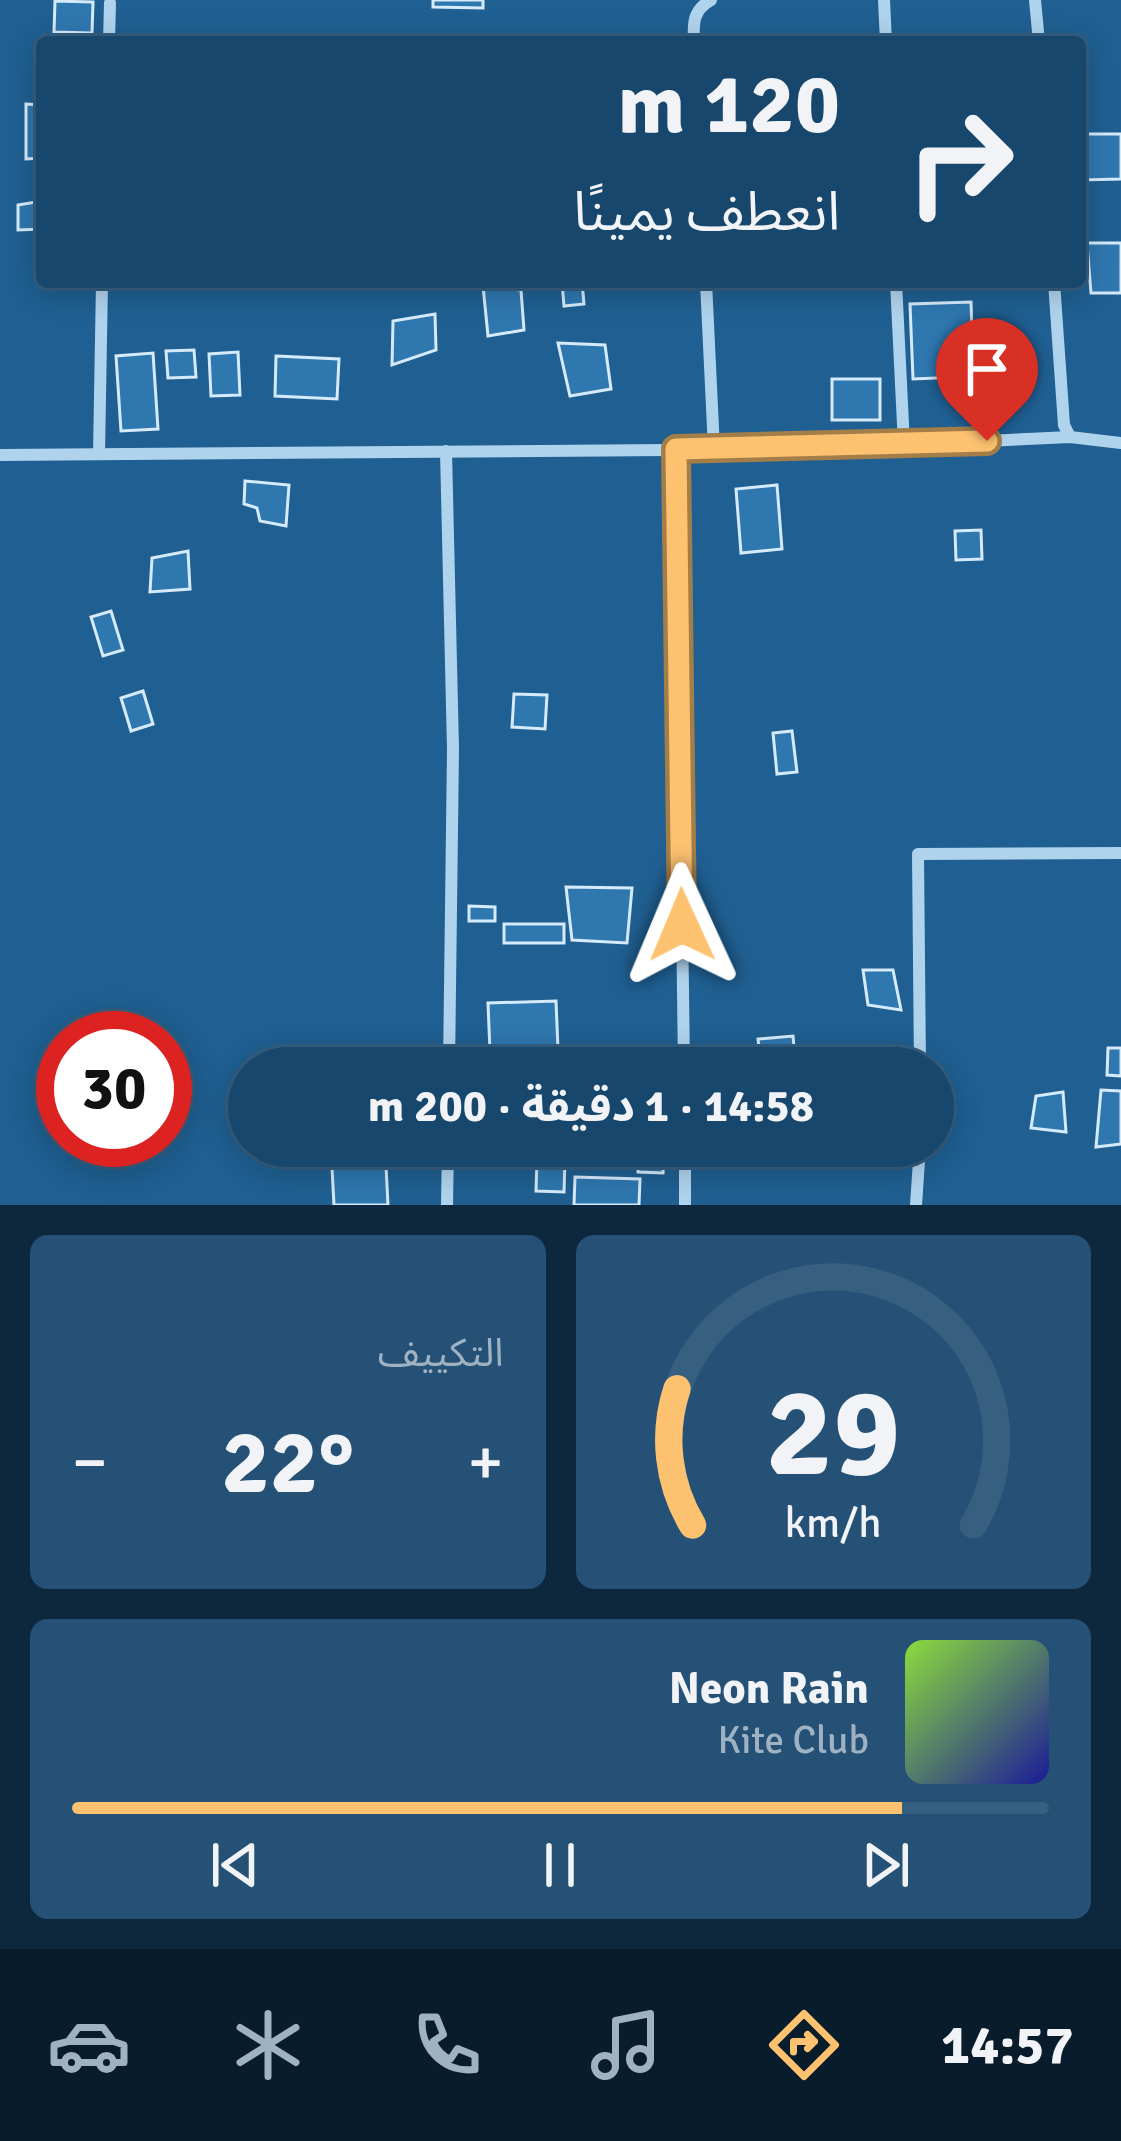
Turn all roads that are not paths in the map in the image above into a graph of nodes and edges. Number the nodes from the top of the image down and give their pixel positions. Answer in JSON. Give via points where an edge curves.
{"nodes":[{"id":1,"x":711,"y":0,"type":"edge"},
{"id":2,"x":884,"y":0,"type":"edge"},
{"id":3,"x":1035,"y":0,"type":"edge"},
{"id":4,"x":110,"y":3,"type":"dead end"},
{"id":5,"x":109,"y":36,"type":"edge"},
{"id":6,"x":694,"y":36,"type":"edge"},
{"id":7,"x":886,"y":36,"type":"edge"},
{"id":8,"x":1038,"y":36,"type":"edge"},
{"id":9,"x":102,"y":288,"type":"edge"},
{"id":10,"x":706,"y":288,"type":"edge"},
{"id":11,"x":896,"y":288,"type":"edge"},
{"id":12,"x":1054,"y":288,"type":"edge"},
{"id":13,"x":1070,"y":437,"type":"junction"},
{"id":14,"x":1121,"y":443,"type":"edge"},
{"id":15,"x":904,"y":445,"type":"junction"},
{"id":16,"x":676,"y":449,"type":"junction"},
{"id":17,"x":714,"y":449,"type":"junction"},
{"id":18,"x":446,"y":451,"type":"junction"},
{"id":19,"x":98,"y":454,"type":"junction"},
{"id":20,"x":0,"y":455,"type":"edge"},
{"id":21,"x":1121,"y":854,"type":"edge"},
{"id":22,"x":449,"y":1047,"type":"edge"},
{"id":23,"x":684,"y":1047,"type":"edge"},
{"id":24,"x":920,"y":1047,"type":"edge"},
{"id":25,"x":448,"y":1167,"type":"edge"},
{"id":26,"x":685,"y":1167,"type":"edge"},
{"id":27,"x":919,"y":1167,"type":"edge"},
{"id":28,"x":447,"y":1205,"type":"edge"},
{"id":29,"x":686,"y":1205,"type":"edge"},
{"id":30,"x":916,"y":1205,"type":"edge"}],
"edges":[{"from":1,"to":6,"type":"street","via":[[699,7]]},
{"from":2,"to":7,"type":"street"},
{"from":3,"to":8,"type":"street"},
{"from":4,"to":5,"type":"street"},
{"from":9,"to":19,"type":"street"},
{"from":10,"to":17,"type":"street"},
{"from":11,"to":15,"type":"street"},
{"from":12,"to":13,"type":"street"},
{"from":13,"to":14,"type":"street"},
{"from":13,"to":15,"type":"street"},
{"from":15,"to":17,"type":"street"},
{"from":16,"to":17,"type":"street"},
{"from":16,"to":18,"type":"street"},
{"from":16,"to":23,"type":"street"},
{"from":18,"to":19,"type":"street"},
{"from":18,"to":22,"type":"street"},
{"from":19,"to":20,"type":"street"},
{"from":21,"to":24,"type":"street","via":[[918,854]]},
{"from":25,"to":28,"type":"street"},
{"from":26,"to":29,"type":"street"},
{"from":27,"to":30,"type":"street"}]}
